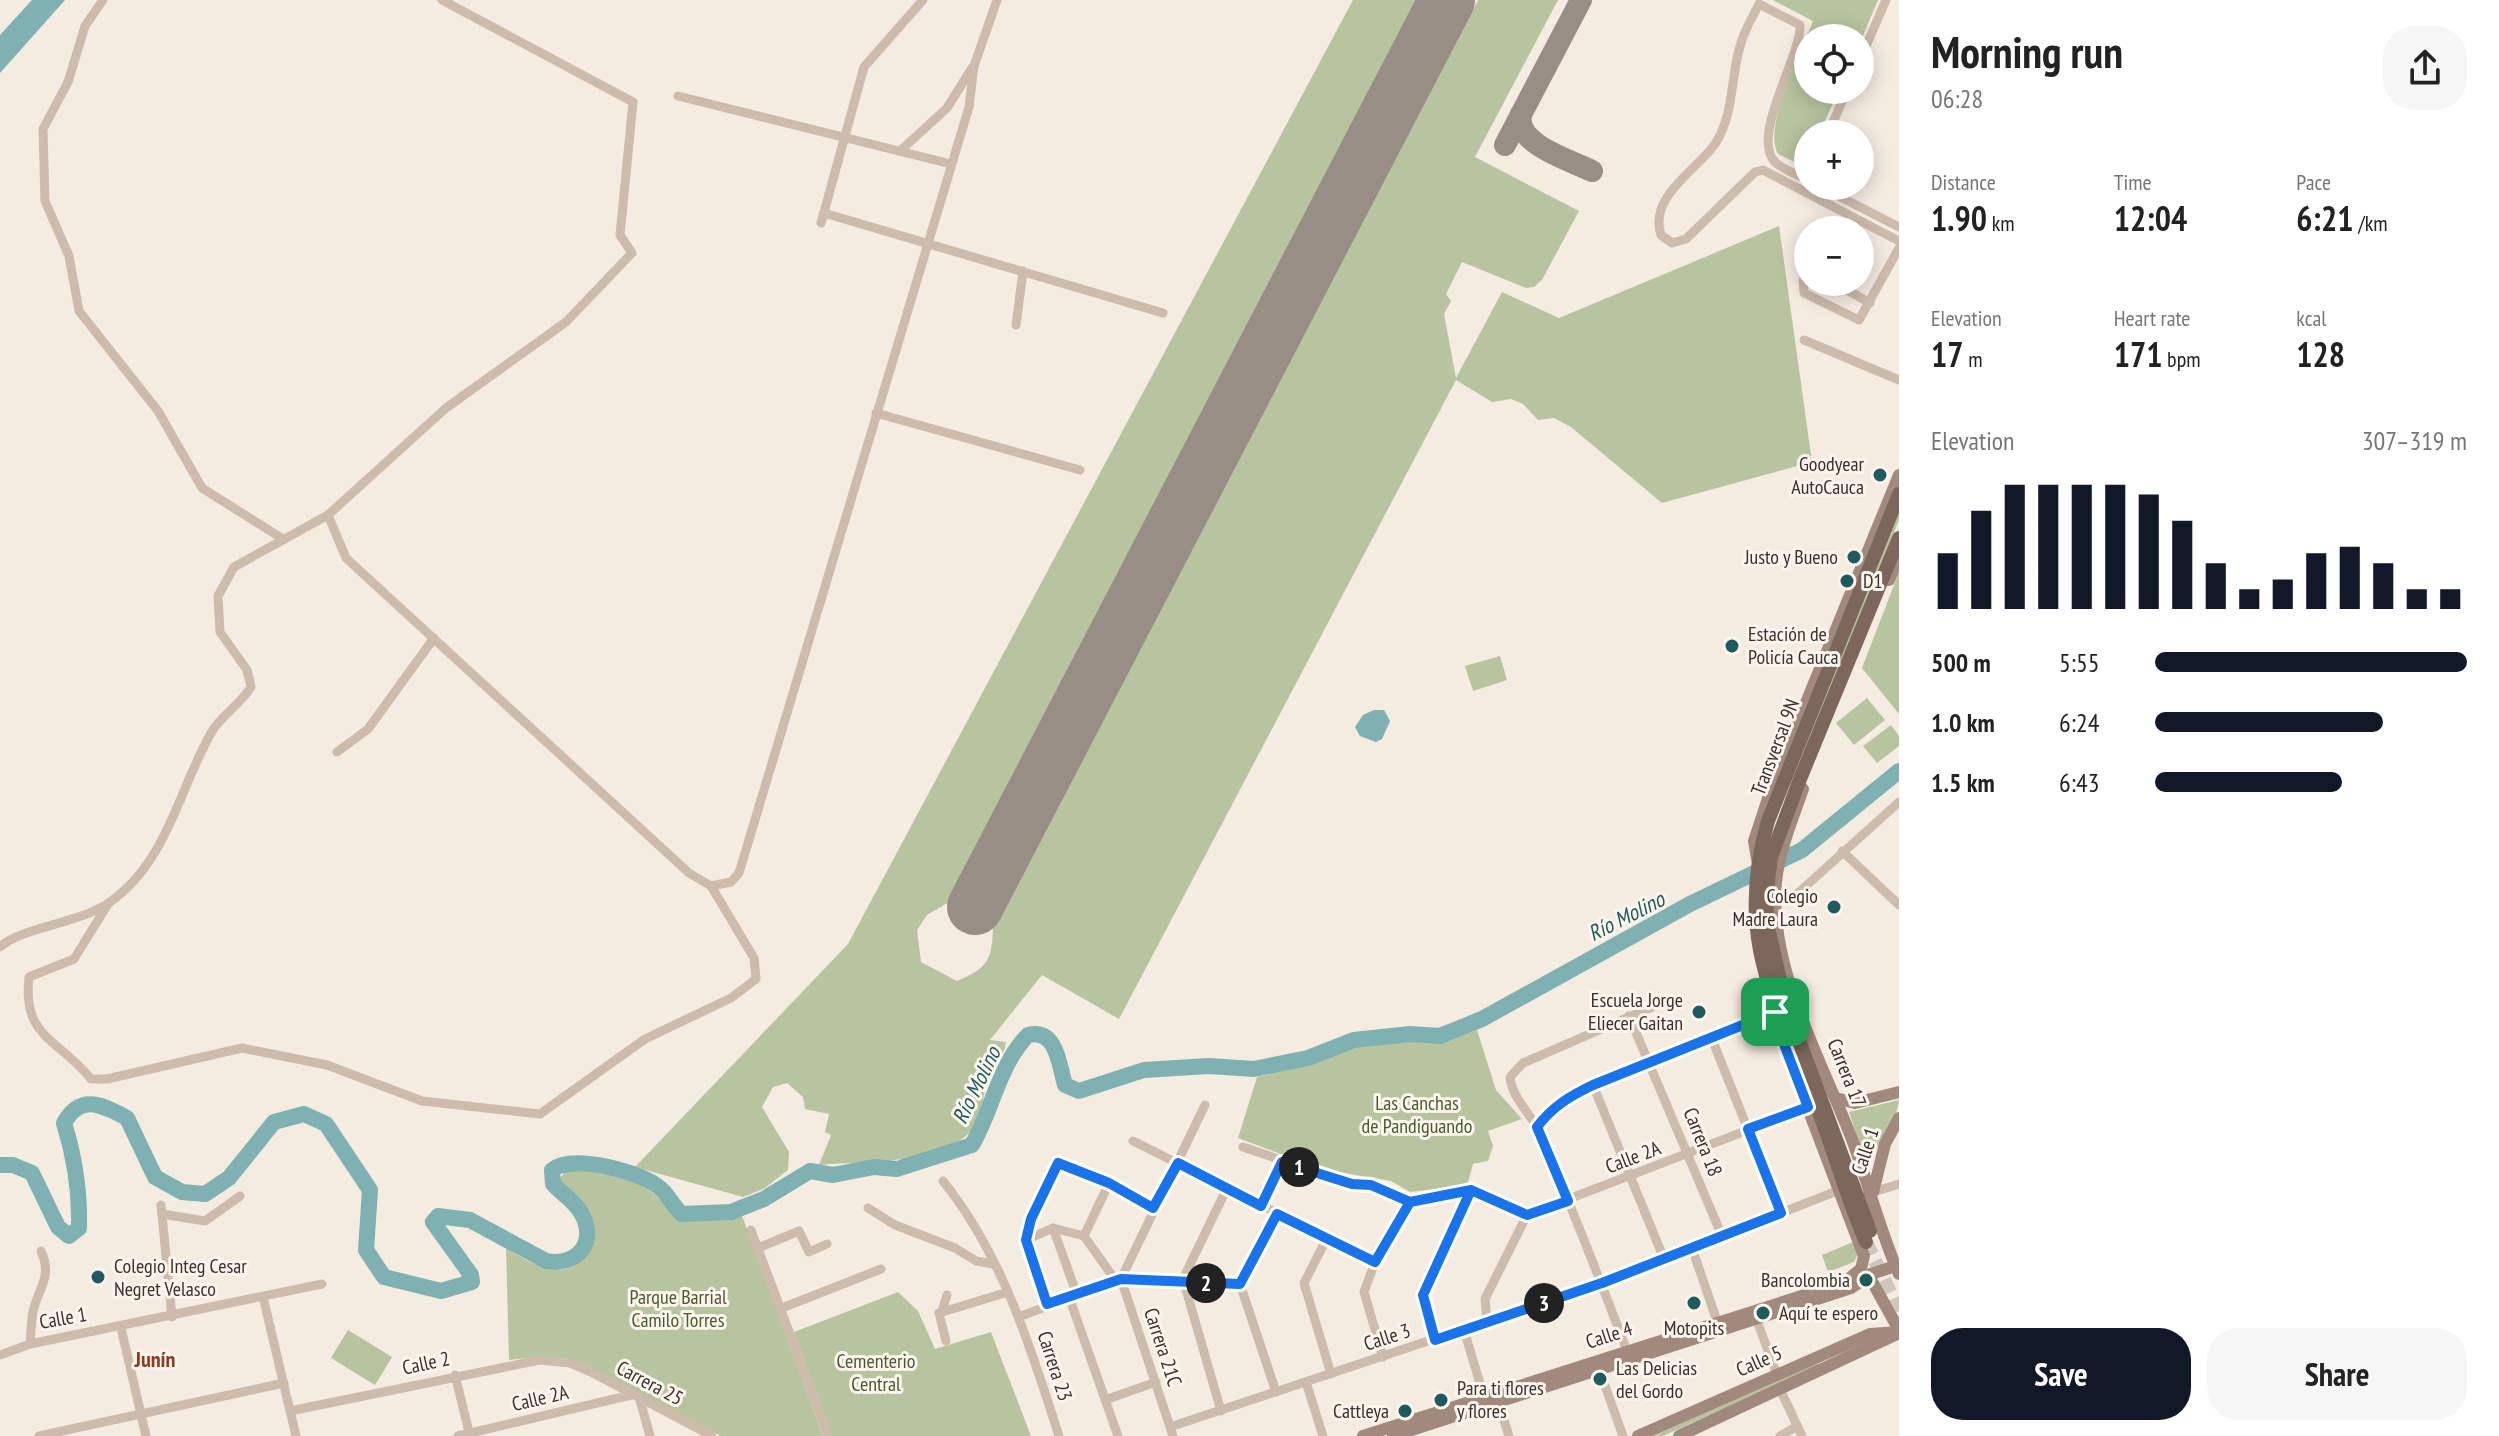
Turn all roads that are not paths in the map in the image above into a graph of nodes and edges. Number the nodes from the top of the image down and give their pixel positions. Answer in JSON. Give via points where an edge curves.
{"nodes":[{"id":1,"x":103,"y":0,"type":"edge"},
{"id":2,"x":442,"y":0,"type":"edge"},
{"id":3,"x":923,"y":0,"type":"edge"},
{"id":4,"x":997,"y":0,"type":"edge"},
{"id":5,"x":1886,"y":0,"type":"edge"},
{"id":6,"x":1874,"y":28,"type":"edge"},
{"id":7,"x":974,"y":66,"type":"junction"},
{"id":8,"x":678,"y":96,"type":"dead end"},
{"id":9,"x":844,"y":137,"type":"junction"},
{"id":10,"x":900,"y":151,"type":"junction"},
{"id":11,"x":951,"y":164,"type":"junction"},
{"id":12,"x":1807,"y":184,"type":"edge"},
{"id":13,"x":1833,"y":200,"type":"edge"},
{"id":14,"x":1846,"y":200,"type":"edge"},
{"id":15,"x":1899,"y":227,"type":"edge"},
{"id":16,"x":1899,"y":241,"type":"edge"},
{"id":17,"x":928,"y":243,"type":"junction"},
{"id":18,"x":1899,"y":248,"type":"edge"},
{"id":19,"x":1023,"y":271,"type":"junction"},
{"id":20,"x":1810,"y":296,"type":"edge"},
{"id":21,"x":1858,"y":296,"type":"edge"},
{"id":22,"x":1870,"y":303,"type":"junction"},
{"id":23,"x":1163,"y":313,"type":"dead end"},
{"id":24,"x":1016,"y":325,"type":"dead end"},
{"id":25,"x":1804,"y":340,"type":"dead end"},
{"id":26,"x":1899,"y":380,"type":"edge"},
{"id":27,"x":876,"y":413,"type":"junction"},
{"id":28,"x":1080,"y":470,"type":"dead end"},
{"id":29,"x":1899,"y":475,"type":"edge"},
{"id":30,"x":1899,"y":494,"type":"edge"},
{"id":31,"x":328,"y":515,"type":"junction"},
{"id":32,"x":1899,"y":538,"type":"edge"},
{"id":33,"x":283,"y":539,"type":"junction"},
{"id":34,"x":1899,"y":557,"type":"edge"},
{"id":35,"x":434,"y":638,"type":"junction"},
{"id":36,"x":1827,"y":726,"type":"junction"},
{"id":37,"x":1817,"y":738,"type":"junction"},
{"id":38,"x":337,"y":752,"type":"dead end"},
{"id":39,"x":1899,"y":802,"type":"edge"},
{"id":40,"x":1842,"y":851,"type":"junction"},
{"id":41,"x":1770,"y":857,"type":"junction"},
{"id":42,"x":1766,"y":883,"type":"junction"},
{"id":43,"x":711,"y":886,"type":"junction"},
{"id":44,"x":1776,"y":897,"type":"junction"},
{"id":45,"x":108,"y":904,"type":"junction"},
{"id":46,"x":1899,"y":905,"type":"edge"},
{"id":47,"x":0,"y":947,"type":"edge"},
{"id":48,"x":1652,"y":1007,"type":"dead end"},
{"id":49,"x":1775,"y":1012,"type":"junction"},
{"id":50,"x":1629,"y":1016,"type":"junction"},
{"id":51,"x":1712,"y":1039,"type":"junction"},
{"id":52,"x":1651,"y":1062,"type":"junction"},
{"id":53,"x":1593,"y":1085,"type":"junction"},
{"id":54,"x":1899,"y":1092,"type":"edge"},
{"id":55,"x":1836,"y":1098,"type":"junction"},
{"id":56,"x":1205,"y":1105,"type":"dead end"},
{"id":57,"x":1808,"y":1107,"type":"junction"},
{"id":58,"x":1899,"y":1118,"type":"edge"},
{"id":59,"x":1537,"y":1127,"type":"junction"},
{"id":60,"x":1748,"y":1129,"type":"junction"},
{"id":61,"x":1133,"y":1141,"type":"dead end"},
{"id":62,"x":1243,"y":1147,"type":"dead end"},
{"id":63,"x":1688,"y":1156,"type":"junction"},
{"id":64,"x":1282,"y":1162,"type":"junction"},
{"id":65,"x":1178,"y":1163,"type":"junction"},
{"id":66,"x":1630,"y":1178,"type":"junction"},
{"id":67,"x":943,"y":1181,"type":"dead end"},
{"id":68,"x":1109,"y":1183,"type":"junction"},
{"id":69,"x":1899,"y":1184,"type":"edge"},
{"id":70,"x":1227,"y":1188,"type":"junction"},
{"id":71,"x":1471,"y":1190,"type":"junction"},
{"id":72,"x":1837,"y":1191,"type":"junction"},
{"id":73,"x":1871,"y":1194,"type":"junction"},
{"id":74,"x":240,"y":1196,"type":"dead end"},
{"id":75,"x":1568,"y":1201,"type":"junction"},
{"id":76,"x":1410,"y":1202,"type":"junction"},
{"id":77,"x":1261,"y":1206,"type":"junction"},
{"id":78,"x":868,"y":1208,"type":"dead end"},
{"id":79,"x":1153,"y":1208,"type":"junction"},
{"id":80,"x":1781,"y":1213,"type":"junction"},
{"id":81,"x":1277,"y":1214,"type":"junction"},
{"id":82,"x":1527,"y":1215,"type":"junction"},
{"id":83,"x":1053,"y":1228,"type":"junction"},
{"id":84,"x":751,"y":1230,"type":"dead end"},
{"id":85,"x":1084,"y":1236,"type":"junction"},
{"id":86,"x":1722,"y":1236,"type":"junction"},
{"id":87,"x":1327,"y":1238,"type":"junction"},
{"id":88,"x":1026,"y":1240,"type":"junction"},
{"id":89,"x":1870,"y":1241,"type":"junction"},
{"id":90,"x":827,"y":1244,"type":"dead end"},
{"id":91,"x":758,"y":1248,"type":"junction"},
{"id":92,"x":1692,"y":1248,"type":"junction"},
{"id":93,"x":41,"y":1251,"type":"dead end"},
{"id":94,"x":1664,"y":1259,"type":"junction"},
{"id":95,"x":1375,"y":1262,"type":"junction"},
{"id":96,"x":994,"y":1264,"type":"junction"},
{"id":97,"x":1898,"y":1268,"type":"edge"},
{"id":98,"x":881,"y":1269,"type":"dead end"},
{"id":99,"x":1869,"y":1276,"type":"junction"},
{"id":100,"x":1183,"y":1279,"type":"junction"},
{"id":101,"x":1848,"y":1279,"type":"junction"},
{"id":102,"x":1118,"y":1280,"type":"junction"},
{"id":103,"x":1602,"y":1283,"type":"junction"},
{"id":104,"x":322,"y":1284,"type":"dead end"},
{"id":105,"x":1240,"y":1284,"type":"junction"},
{"id":106,"x":1008,"y":1292,"type":"junction"},
{"id":107,"x":947,"y":1295,"type":"dead end"},
{"id":108,"x":1073,"y":1296,"type":"junction"},
{"id":109,"x":263,"y":1297,"type":"junction"},
{"id":110,"x":1047,"y":1304,"type":"junction"},
{"id":111,"x":782,"y":1308,"type":"junction"},
{"id":112,"x":942,"y":1311,"type":"junction"},
{"id":113,"x":1021,"y":1316,"type":"junction"},
{"id":114,"x":172,"y":1317,"type":"junction"},
{"id":115,"x":1756,"y":1318,"type":"junction"},
{"id":116,"x":1717,"y":1321,"type":"junction"},
{"id":117,"x":1487,"y":1322,"type":"junction"},
{"id":118,"x":121,"y":1328,"type":"junction"},
{"id":119,"x":1464,"y":1330,"type":"junction"},
{"id":120,"x":1899,"y":1332,"type":"edge"},
{"id":121,"x":1435,"y":1340,"type":"junction"},
{"id":122,"x":946,"y":1341,"type":"dead end"},
{"id":123,"x":30,"y":1344,"type":"junction"},
{"id":124,"x":1627,"y":1351,"type":"junction"},
{"id":125,"x":0,"y":1355,"type":"edge"},
{"id":126,"x":1383,"y":1357,"type":"junction"},
{"id":127,"x":570,"y":1363,"type":"joint"},
{"id":128,"x":1599,"y":1369,"type":"junction"},
{"id":129,"x":1331,"y":1374,"type":"junction"},
{"id":130,"x":455,"y":1375,"type":"junction"},
{"id":131,"x":1777,"y":1375,"type":"junction"},
{"id":132,"x":1156,"y":1382,"type":"junction"},
{"id":133,"x":1306,"y":1382,"type":"junction"},
{"id":134,"x":284,"y":1383,"type":"junction"},
{"id":135,"x":1538,"y":1384,"type":"junction"},
{"id":136,"x":1780,"y":1389,"type":"junction"},
{"id":137,"x":1276,"y":1392,"type":"junction"},
{"id":138,"x":1484,"y":1397,"type":"junction"},
{"id":139,"x":636,"y":1398,"type":"junction"},
{"id":140,"x":1105,"y":1400,"type":"junction"},
{"id":141,"x":1498,"y":1402,"type":"junction"},
{"id":142,"x":290,"y":1411,"type":"junction"},
{"id":143,"x":1221,"y":1411,"type":"junction"},
{"id":144,"x":141,"y":1415,"type":"junction"},
{"id":145,"x":1172,"y":1432,"type":"edge"},
{"id":146,"x":1799,"y":1432,"type":"edge"},
{"id":147,"x":470,"y":1435,"type":"edge"},
{"id":148,"x":39,"y":1436,"type":"edge"},
{"id":149,"x":146,"y":1436,"type":"edge"},
{"id":150,"x":296,"y":1436,"type":"edge"},
{"id":151,"x":458,"y":1436,"type":"edge"},
{"id":152,"x":650,"y":1436,"type":"edge"},
{"id":153,"x":712,"y":1436,"type":"edge"},
{"id":154,"x":828,"y":1436,"type":"edge"},
{"id":155,"x":1059,"y":1436,"type":"edge"},
{"id":156,"x":1118,"y":1436,"type":"edge"},
{"id":157,"x":1323,"y":1436,"type":"edge"},
{"id":158,"x":1363,"y":1436,"type":"edge"},
{"id":159,"x":1393,"y":1436,"type":"edge"},
{"id":160,"x":1509,"y":1436,"type":"edge"},
{"id":161,"x":1623,"y":1436,"type":"edge"},
{"id":162,"x":1638,"y":1436,"type":"edge"},
{"id":163,"x":1679,"y":1436,"type":"edge"},
{"id":164,"x":1780,"y":1436,"type":"edge"}],
"edges":[{"from":1,"to":33,"type":"street","via":[[85,26],[68,82],[43,129],[45,201],[69,256],[79,311],[158,411],[202,488]]},
{"from":2,"to":31,"type":"street","via":[[633,102],[620,235],[632,253],[566,322],[446,408]]},
{"from":3,"to":9,"type":"street","via":[[864,67]]},
{"from":4,"to":7,"type":"street"},
{"from":5,"to":6,"type":"street"},
{"from":7,"to":10,"type":"street","via":[[947,108]]},
{"from":7,"to":11,"type":"street","via":[[969,107]]},
{"from":8,"to":9,"type":"street"},
{"from":9,"to":10,"type":"street"},
{"from":9,"to":17,"type":"street","via":[[822,218]]},
{"from":10,"to":11,"type":"street"},
{"from":11,"to":17,"type":"street"},
{"from":12,"to":12,"type":"street","via":[[1776,163],[1769,147],[1779,91],[1800,25],[1759,4],[1740,46],[1721,133],[1673,189],[1659,218],[1659,231],[1672,243],[1686,239],[1759,170]]},
{"from":13,"to":16,"type":"street"},
{"from":14,"to":15,"type":"street"},
{"from":17,"to":19,"type":"street"},
{"from":17,"to":27,"type":"street"},
{"from":18,"to":22,"type":"street"},
{"from":19,"to":23,"type":"street"},
{"from":19,"to":24,"type":"street"},
{"from":20,"to":22,"type":"street","via":[[1854,320],[1861,319]]},
{"from":21,"to":22,"type":"street"},
{"from":25,"to":26,"type":"street"},
{"from":27,"to":28,"type":"street"},
{"from":27,"to":43,"type":"street","via":[[739,873],[731,882]]},
{"from":29,"to":41,"type":"main road","via":[[1772,786],[1754,841]]},
{"from":30,"to":41,"type":"main road","name":"Transversal 9N","via":[[1768,821]]},
{"from":31,"to":33,"type":"street"},
{"from":31,"to":35,"type":"street","via":[[346,558]]},
{"from":32,"to":37,"type":"main road","name":"Transversal 9N"},
{"from":33,"to":45,"type":"street","via":[[234,567],[218,596],[220,632],[247,670],[251,687],[212,730],[177,813],[144,869]]},
{"from":34,"to":36,"type":"main road","name":"Transversal 9N"},
{"from":35,"to":38,"type":"street","via":[[368,729]]},
{"from":35,"to":43,"type":"street","via":[[689,873]]},
{"from":36,"to":37,"type":"main road"},
{"from":36,"to":41,"type":"main road","name":"Transversal 9N"},
{"from":37,"to":41,"type":"main road","name":"Transversal 9N"},
{"from":39,"to":40,"type":"street"},
{"from":40,"to":44,"type":"street","via":[[1797,894]]},
{"from":40,"to":46,"type":"street"},
{"from":41,"to":42,"type":"main road","name":"Transversal 9N"},
{"from":41,"to":42,"type":"main road","name":"Transversal 9N"},
{"from":42,"to":44,"type":"main road","name":"Carrera 17"},
{"from":42,"to":49,"type":"main road","name":"Carrera 17","via":[[1755,928]]},
{"from":42,"to":89,"type":"main road","name":"Carrera 17","via":[[1768,928],[1786,1005],[1830,1114]]},
{"from":43,"to":45,"type":"street","via":[[754,958],[756,979],[731,998],[645,1039],[540,1114],[422,1101],[327,1065],[242,1048],[91,1079],[32,1024],[26,1001],[29,977],[74,959]]},
{"from":44,"to":55,"type":"main road","name":"Carrera 17","via":[[1776,922],[1794,998]]},
{"from":45,"to":47,"type":"street"},
{"from":48,"to":50,"type":"street"},
{"from":49,"to":51,"type":"street"},
{"from":49,"to":57,"type":"main road"},
{"from":49,"to":89,"type":"main road","name":"Carrera 17","via":[[1821,1117],[1843,1189]]},
{"from":50,"to":52,"type":"street","name":"Carrera 18"},
{"from":50,"to":59,"type":"street","via":[[1512,1072],[1515,1095]]},
{"from":51,"to":52,"type":"street"},
{"from":51,"to":60,"type":"street"},
{"from":52,"to":53,"type":"street"},
{"from":52,"to":63,"type":"street","name":"Carrera 18"},
{"from":53,"to":59,"type":"street","via":[[1565,1098]]},
{"from":53,"to":66,"type":"street"},
{"from":54,"to":55,"type":"main road","name":"Calle 1","via":[[1855,1103]]},
{"from":55,"to":73,"type":"main road","name":"Carrera 17"},
{"from":56,"to":65,"type":"street"},
{"from":57,"to":60,"type":"street","name":"Calle 2A"},
{"from":57,"to":72,"type":"main road"},
{"from":58,"to":73,"type":"main road","name":"Calle 1","via":[[1885,1144]]},
{"from":59,"to":75,"type":"street"},
{"from":60,"to":63,"type":"street","name":"Calle 2A"},
{"from":60,"to":80,"type":"street"},
{"from":61,"to":65,"type":"street"},
{"from":62,"to":64,"type":"street"},
{"from":63,"to":66,"type":"street","name":"Calle 2A"},
{"from":63,"to":86,"type":"street","name":"Carrera 18"},
{"from":64,"to":76,"type":"street","via":[[1371,1185]]},
{"from":64,"to":77,"type":"street"},
{"from":65,"to":70,"type":"street"},
{"from":65,"to":79,"type":"street"},
{"from":66,"to":75,"type":"street","name":"Calle 2A"},
{"from":66,"to":94,"type":"street"},
{"from":67,"to":96,"type":"street","name":"Carrera 23"},
{"from":68,"to":79,"type":"street"},
{"from":68,"to":85,"type":"street"},
{"from":68,"to":88,"type":"street","via":[[1058,1163]]},
{"from":69,"to":73,"type":"street"},
{"from":70,"to":77,"type":"street"},
{"from":70,"to":100,"type":"street"},
{"from":71,"to":76,"type":"street"},
{"from":71,"to":82,"type":"street"},
{"from":71,"to":121,"type":"street","via":[[1423,1295]]},
{"from":72,"to":80,"type":"street","name":"Calle 3"},
{"from":72,"to":89,"type":"main road"},
{"from":73,"to":89,"type":"main road","name":"Carrera 17"},
{"from":74,"to":114,"type":"street","via":[[205,1221],[161,1210]]},
{"from":75,"to":82,"type":"street","name":"Calle 2A"},
{"from":75,"to":103,"type":"street"},
{"from":76,"to":95,"type":"street"},
{"from":77,"to":81,"type":"street"},
{"from":78,"to":96,"type":"street","via":[[976,1261]]},
{"from":79,"to":102,"type":"street"},
{"from":80,"to":86,"type":"street","name":"Calle 3"},
{"from":81,"to":87,"type":"street"},
{"from":81,"to":105,"type":"street"},
{"from":82,"to":117,"type":"street","via":[[1485,1299]]},
{"from":83,"to":85,"type":"street"},
{"from":83,"to":88,"type":"street"},
{"from":83,"to":108,"type":"street"},
{"from":84,"to":91,"type":"street"},
{"from":85,"to":102,"type":"street","name":"Carrera 21C"},
{"from":86,"to":92,"type":"street","name":"Calle 3"},
{"from":87,"to":95,"type":"street"},
{"from":87,"to":129,"type":"street","via":[[1304,1283]]},
{"from":88,"to":110,"type":"street"},
{"from":89,"to":97,"type":"main road","name":"Carrera 17"},
{"from":89,"to":101,"type":"main road","via":[[1862,1266]]},
{"from":90,"to":91,"type":"street","via":[[809,1252],[799,1231]]},
{"from":91,"to":111,"type":"street"},
{"from":92,"to":94,"type":"street","name":"Calle 3"},
{"from":92,"to":116,"type":"street"},
{"from":93,"to":123,"type":"street","via":[[47,1263],[46,1283],[33,1309]]},
{"from":94,"to":103,"type":"street","name":"Calle 3"},
{"from":95,"to":126,"type":"street","via":[[1364,1292]]},
{"from":96,"to":106,"type":"street","name":"Carrera 23"},
{"from":97,"to":99,"type":"main road","name":"Calle 4"},
{"from":98,"to":111,"type":"street"},
{"from":99,"to":101,"type":"main road","name":"Calle 4"},
{"from":99,"to":115,"type":"main road","name":"Calle 4","via":[[1851,1288]]},
{"from":99,"to":120,"type":"main road"},
{"from":100,"to":102,"type":"street"},
{"from":100,"to":105,"type":"street"},
{"from":100,"to":143,"type":"street"},
{"from":101,"to":116,"type":"main road","name":"Calle 4"},
{"from":102,"to":108,"type":"street"},
{"from":102,"to":132,"type":"street","name":"Carrera 21C"},
{"from":103,"to":117,"type":"street","name":"Calle 3"},
{"from":103,"to":124,"type":"street"},
{"from":104,"to":109,"type":"street","name":"Calle 1"},
{"from":105,"to":137,"type":"street"},
{"from":106,"to":112,"type":"street"},
{"from":106,"to":113,"type":"street","name":"Carrera 23"},
{"from":107,"to":112,"type":"street"},
{"from":108,"to":110,"type":"street"},
{"from":108,"to":140,"type":"street"},
{"from":109,"to":114,"type":"street","name":"Calle 1"},
{"from":109,"to":134,"type":"street"},
{"from":110,"to":113,"type":"street"},
{"from":111,"to":154,"type":"street"},
{"from":112,"to":122,"type":"street","via":[[938,1317]]},
{"from":113,"to":155,"type":"street","name":"Carrera 23"},
{"from":114,"to":118,"type":"street","name":"Calle 1"},
{"from":115,"to":128,"type":"main road","name":"Calle 4"},
{"from":115,"to":131,"type":"street"},
{"from":116,"to":124,"type":"main road","name":"Calle 4"},
{"from":117,"to":119,"type":"street","name":"Calle 3"},
{"from":118,"to":123,"type":"street","name":"Calle 1"},
{"from":118,"to":144,"type":"street"},
{"from":119,"to":121,"type":"street","name":"Calle 3"},
{"from":119,"to":138,"type":"street"},
{"from":120,"to":131,"type":"main road","name":"Calle 5","via":[[1870,1334]]},
{"from":120,"to":136,"type":"main road","name":"Calle 5"},
{"from":121,"to":126,"type":"street","name":"Calle 3"},
{"from":123,"to":125,"type":"street","name":"Calle 1"},
{"from":124,"to":135,"type":"main road","name":"Calle 4"},
{"from":126,"to":129,"type":"street","name":"Calle 3"},
{"from":127,"to":130,"type":"street","name":"Calle 2","via":[[540,1360]]},
{"from":127,"to":139,"type":"street","name":"Carrera 25"},
{"from":128,"to":135,"type":"main road","name":"Calle 4"},
{"from":128,"to":161,"type":"street"},
{"from":129,"to":133,"type":"street","name":"Calle 3"},
{"from":130,"to":142,"type":"street","name":"Calle 2"},
{"from":130,"to":147,"type":"street"},
{"from":131,"to":162,"type":"main road","name":"Calle 5"},
{"from":132,"to":140,"type":"street"},
{"from":132,"to":145,"type":"street","name":"Carrera 21C"},
{"from":133,"to":137,"type":"street","name":"Calle 3"},
{"from":133,"to":157,"type":"street"},
{"from":134,"to":142,"type":"street"},
{"from":134,"to":144,"type":"street"},
{"from":135,"to":138,"type":"main road","name":"Calle 4"},
{"from":135,"to":141,"type":"main road","name":"Calle 4"},
{"from":136,"to":146,"type":"street"},
{"from":136,"to":163,"type":"main road","name":"Calle 5"},
{"from":137,"to":143,"type":"street","name":"Calle 3"},
{"from":138,"to":158,"type":"main road","name":"Calle 4"},
{"from":139,"to":147,"type":"street","name":"Calle 2A"},
{"from":139,"to":152,"type":"street"},
{"from":139,"to":153,"type":"street","name":"Carrera 25"},
{"from":140,"to":156,"type":"street"},
{"from":141,"to":159,"type":"main road","name":"Calle 4"},
{"from":141,"to":160,"type":"street"},
{"from":142,"to":150,"type":"street"},
{"from":143,"to":145,"type":"street","name":"Calle 3"},
{"from":144,"to":148,"type":"street"},
{"from":144,"to":149,"type":"street"},
{"from":146,"to":164,"type":"street"},
{"from":147,"to":151,"type":"street","name":"Calle 2A"}]}
